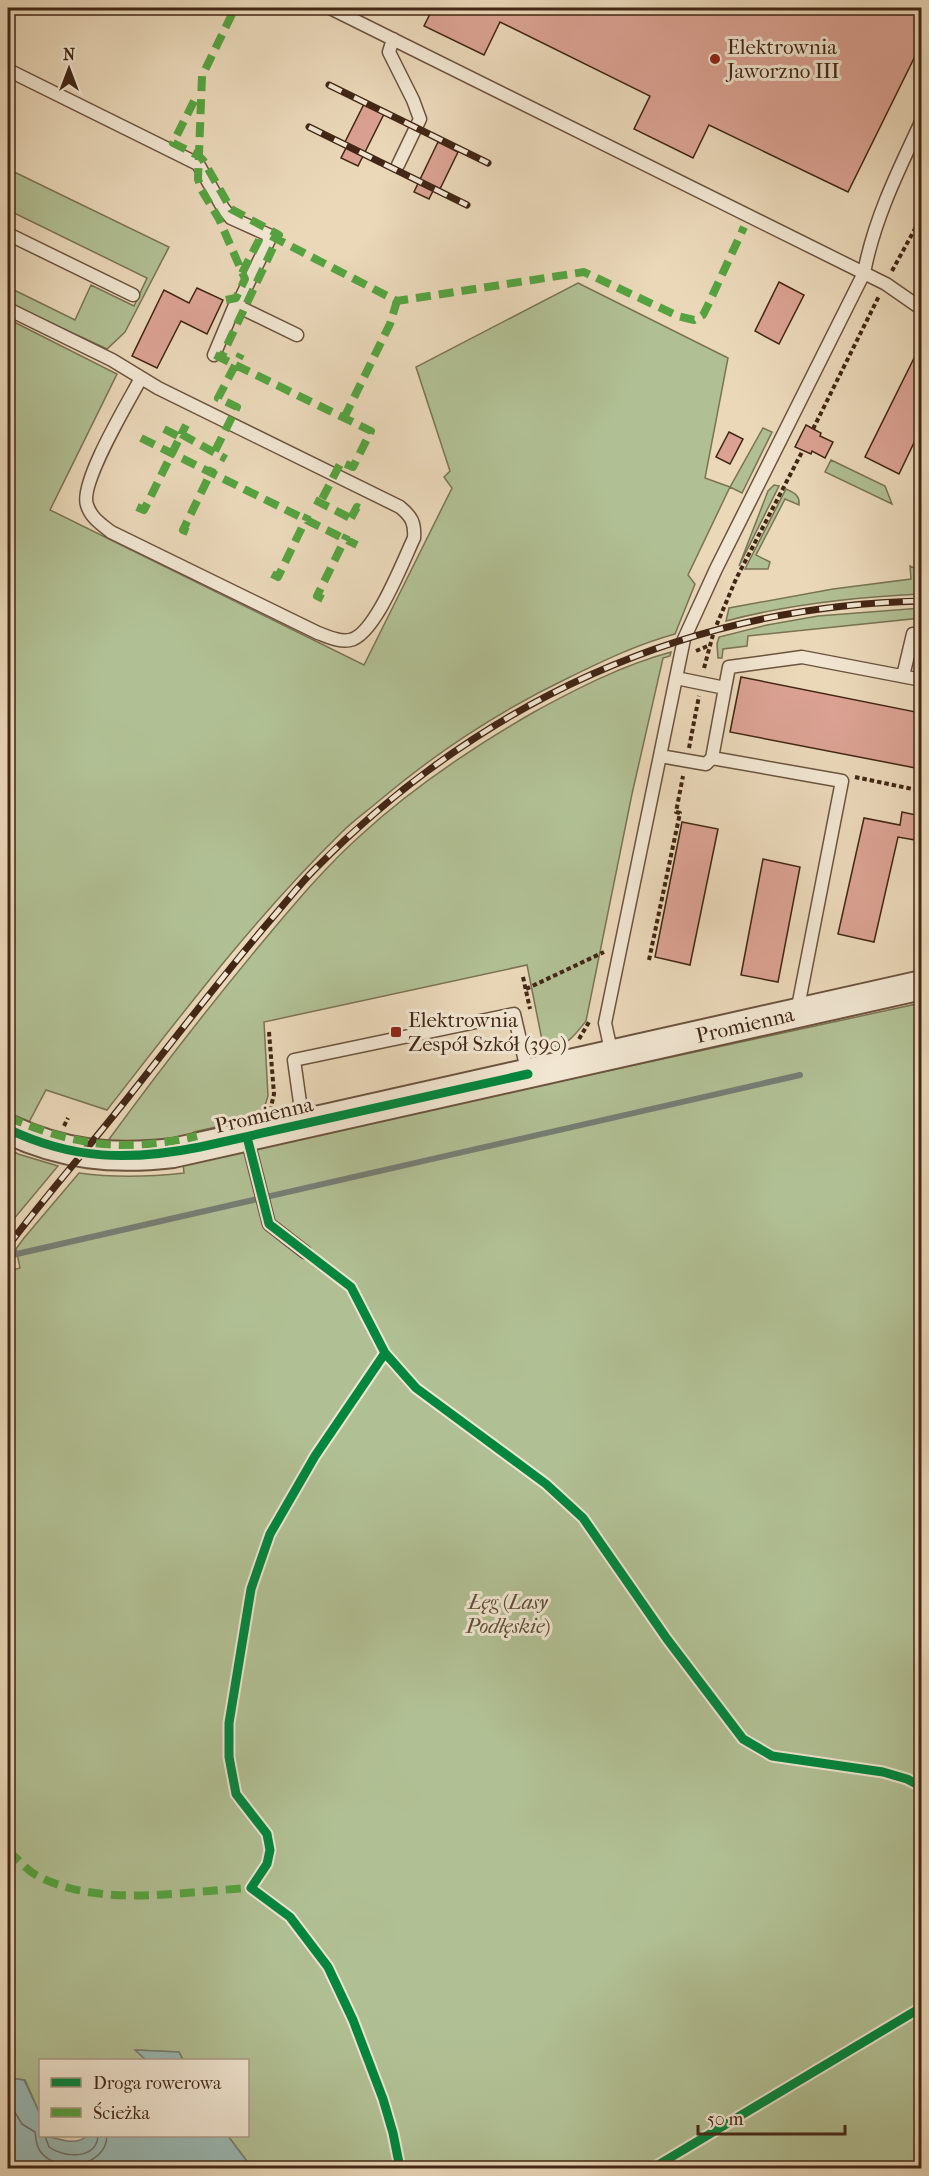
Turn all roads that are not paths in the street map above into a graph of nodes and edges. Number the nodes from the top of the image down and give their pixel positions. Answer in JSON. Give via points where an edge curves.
{"nodes":[{"id":1,"x":330,"y":8,"type":"edge"},
{"id":2,"x":393,"y":39,"type":"junction"},
{"id":3,"x":8,"y":70,"type":"edge"},
{"id":4,"x":921,"y":120,"type":"edge"},
{"id":5,"x":398,"y":165,"type":"dead end"},
{"id":6,"x":8,"y":234,"type":"edge"},
{"id":7,"x":864,"y":273,"type":"junction"},
{"id":8,"x":133,"y":295,"type":"dead end"},
{"id":9,"x":235,"y":305,"type":"junction"},
{"id":10,"x":8,"y":309,"type":"edge"},
{"id":11,"x":921,"y":309,"type":"edge"},
{"id":12,"x":297,"y":335,"type":"dead end"},
{"id":13,"x":214,"y":355,"type":"dead end"},
{"id":14,"x":141,"y":378,"type":"junction"},
{"id":15,"x":921,"y":633,"type":"edge"},
{"id":16,"x":903,"y":676,"type":"junction"},
{"id":17,"x":676,"y":678,"type":"junction"},
{"id":18,"x":921,"y":680,"type":"edge"},
{"id":19,"x":725,"y":688,"type":"junction"},
{"id":20,"x":660,"y":756,"type":"junction"},
{"id":21,"x":712,"y":758,"type":"junction"},
{"id":22,"x":921,"y":985,"type":"edge"},
{"id":23,"x":797,"y":1014,"type":"junction"},
{"id":24,"x":612,"y":1055,"type":"junction"},
{"id":25,"x":528,"y":1074,"type":"junction"},
{"id":26,"x":303,"y":1124,"type":"junction"},
{"id":27,"x":8,"y":1129,"type":"edge"},
{"id":28,"x":247,"y":1137,"type":"junction"},
{"id":29,"x":305,"y":1252,"type":"dead end"}],
"edges":[{"from":1,"to":2,"type":"lane"},
{"from":2,"to":5,"type":"lane","via":[[389,52],[420,119]]},
{"from":2,"to":7,"type":"lane"},
{"from":3,"to":9,"type":"lane","via":[[198,164],[231,218],[271,236]]},
{"from":4,"to":7,"type":"lane","via":[[892,184]]},
{"from":6,"to":8,"type":"lane"},
{"from":7,"to":11,"type":"lane"},
{"from":7,"to":17,"type":"lane","via":[[711,579],[684,639]]},
{"from":9,"to":12,"type":"lane"},
{"from":9,"to":13,"type":"lane"},
{"from":10,"to":14,"type":"lane"},
{"from":14,"to":14,"type":"lane","via":[[86,488],[86,504],[96,521],[111,532],[318,633],[338,640],[352,640],[363,634],[374,622],[414,538],[415,524],[410,515]]},
{"from":15,"to":16,"type":"lane","via":[[913,634]]},
{"from":16,"to":18,"type":"lane"},
{"from":16,"to":19,"type":"lane","via":[[802,657],[729,667]]},
{"from":17,"to":19,"type":"lane"},
{"from":17,"to":20,"type":"lane"},
{"from":19,"to":21,"type":"lane"},
{"from":20,"to":21,"type":"lane","via":[[706,764]]},
{"from":20,"to":24,"type":"lane","via":[[605,1023]]},
{"from":21,"to":23,"type":"lane","via":[[842,781]]},
{"from":22,"to":23,"type":"street","name":"Promienna"},
{"from":23,"to":24,"type":"street","name":"Promienna"},
{"from":24,"to":25,"type":"street","name":"Promienna"},
{"from":25,"to":26,"type":"street","name":"Promienna"},
{"from":25,"to":26,"type":"lane","via":[[514,1014],[294,1060]]},
{"from":26,"to":28,"type":"street","name":"Promienna"},
{"from":27,"to":28,"type":"street","name":"Promienna","via":[[57,1148],[124,1157],[173,1153]]},
{"from":28,"to":29,"type":"lane","via":[[269,1224]]}]}
